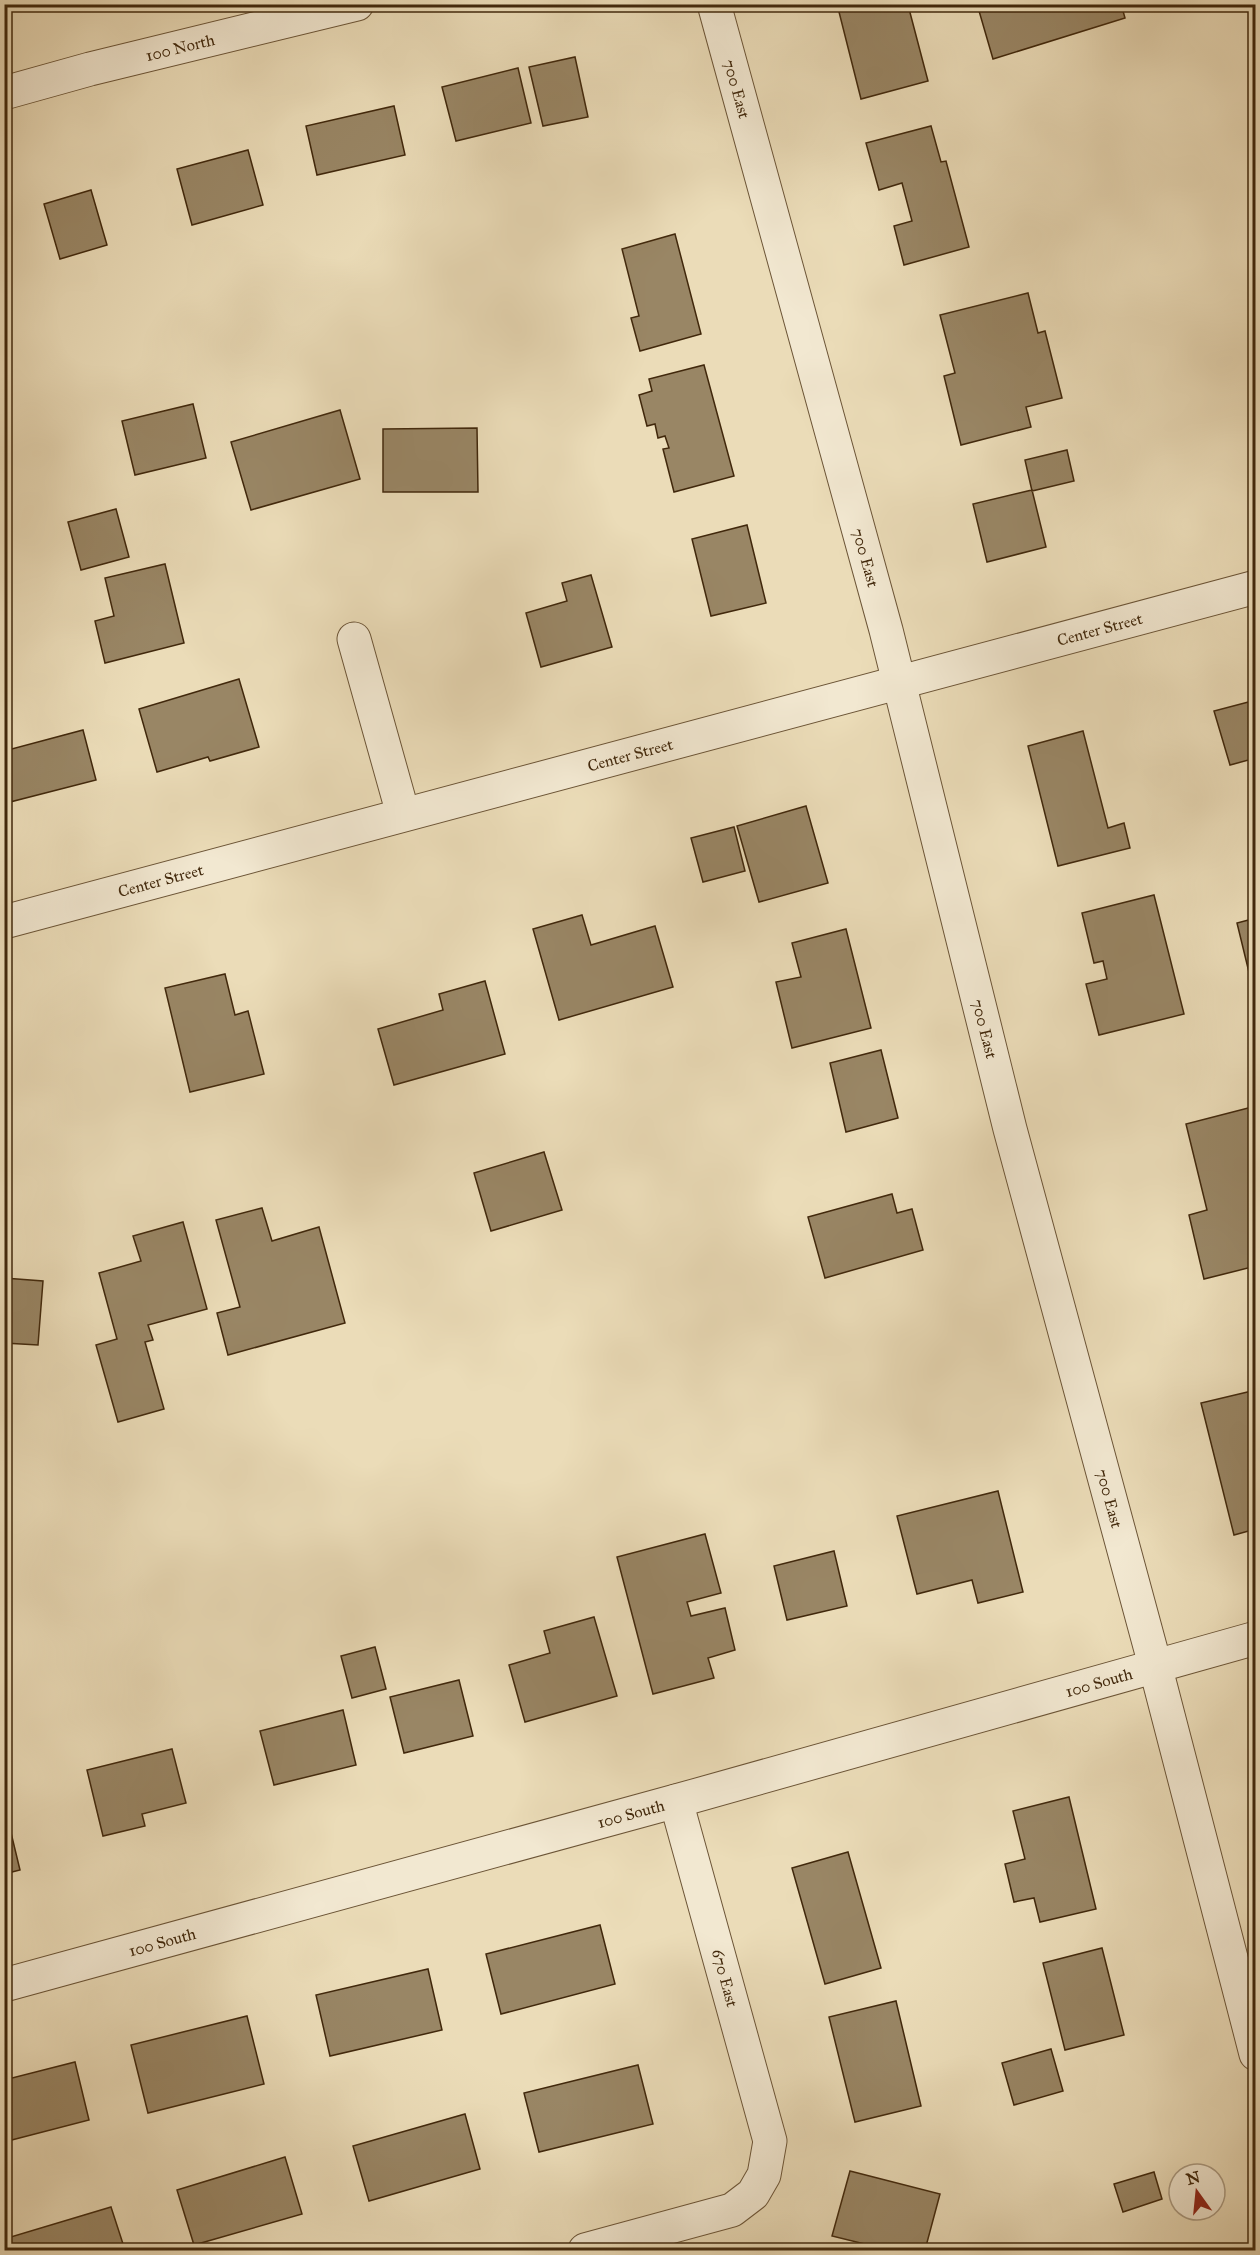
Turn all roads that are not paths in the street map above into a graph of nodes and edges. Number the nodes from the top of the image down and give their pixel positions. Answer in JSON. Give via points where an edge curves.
{"nodes":[{"id":1,"x":357,"y":4,"type":"edge"},
{"id":2,"x":714,"y":4,"type":"edge"},
{"id":3,"x":4,"y":93,"type":"edge"},
{"id":4,"x":1256,"y":587,"type":"edge"},
{"id":5,"x":354,"y":639,"type":"dead end"},
{"id":6,"x":899,"y":682,"type":"junction"},
{"id":7,"x":403,"y":814,"type":"junction"},
{"id":8,"x":4,"y":922,"type":"edge"},
{"id":9,"x":1256,"y":1638,"type":"edge"},
{"id":10,"x":1155,"y":1665,"type":"junction"},
{"id":11,"x":676,"y":1801,"type":"junction"},
{"id":12,"x":4,"y":1985,"type":"edge"},
{"id":13,"x":1256,"y":2054,"type":"edge"},
{"id":14,"x":585,"y":2250,"type":"edge"}],
"edges":[{"from":1,"to":3,"type":"street","name":"100 North"},
{"from":2,"to":6,"type":"street","name":"700 East"},
{"from":4,"to":6,"type":"street","name":"Center Street"},
{"from":5,"to":7,"type":"street"},
{"from":6,"to":7,"type":"street","name":"Center Street"},
{"from":6,"to":10,"type":"street","name":"700 East","via":[[1010,1129]]},
{"from":7,"to":8,"type":"street","name":"Center Street"},
{"from":9,"to":10,"type":"street","name":"100 South"},
{"from":10,"to":11,"type":"street","name":"100 South"},
{"from":10,"to":13,"type":"street","name":"700 East"},
{"from":11,"to":12,"type":"street","name":"100 South"},
{"from":11,"to":14,"type":"street","name":"670 East","via":[[770,2141],[769,2156],[753,2194],[732,2210]]}]}
